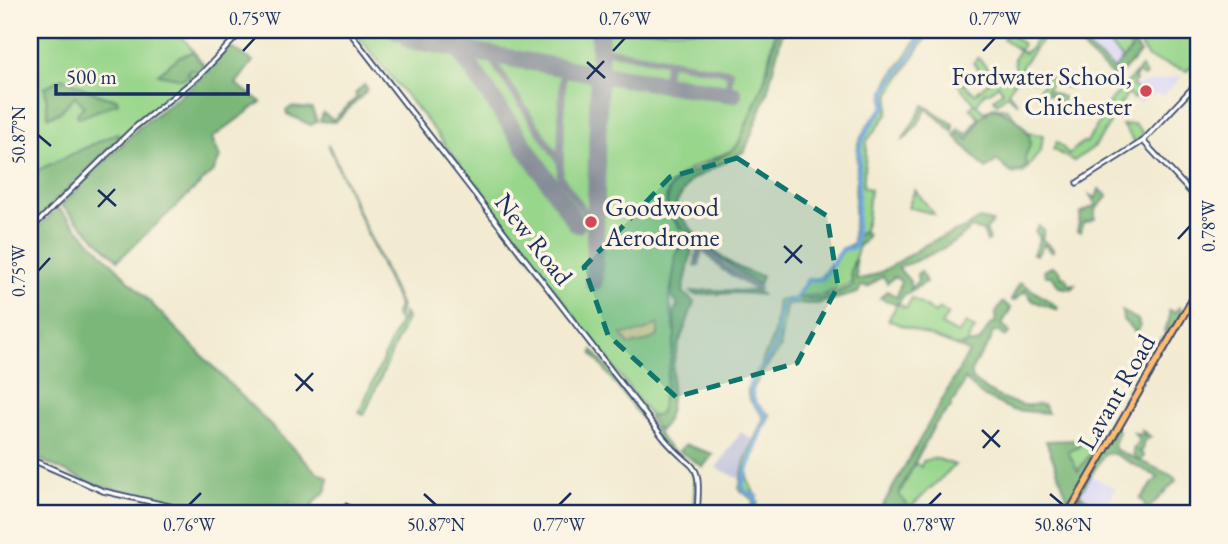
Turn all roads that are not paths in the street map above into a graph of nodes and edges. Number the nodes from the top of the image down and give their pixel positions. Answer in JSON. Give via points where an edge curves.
{"nodes":[{"id":1,"x":243,"y":30,"type":"edge"},
{"id":2,"x":348,"y":30,"type":"edge"},
{"id":3,"x":1198,"y":82,"type":"edge"},
{"id":4,"x":1143,"y":141,"type":"junction"},
{"id":5,"x":1077,"y":183,"type":"dead end"},
{"id":6,"x":1198,"y":200,"type":"edge"},
{"id":7,"x":30,"y":230,"type":"edge"},
{"id":8,"x":1198,"y":290,"type":"edge"},
{"id":9,"x":30,"y":459,"type":"edge"},
{"id":10,"x":258,"y":514,"type":"edge"},
{"id":11,"x":330,"y":514,"type":"edge"},
{"id":12,"x":360,"y":514,"type":"edge"},
{"id":13,"x":697,"y":514,"type":"edge"},
{"id":14,"x":1069,"y":514,"type":"edge"}],
"edges":[{"from":1,"to":7,"type":"street"},
{"from":2,"to":13,"type":"street","name":"New Road","via":[[662,436],[694,466],[699,483]]},
{"from":3,"to":4,"type":"street"},
{"from":4,"to":5,"type":"street"},
{"from":4,"to":6,"type":"street"},
{"from":8,"to":14,"type":"main road","name":"Lavant Road"},
{"from":9,"to":10,"type":"street","via":[[103,491],[178,508]]},
{"from":11,"to":12,"type":"street","via":[[346,506]]}]}
